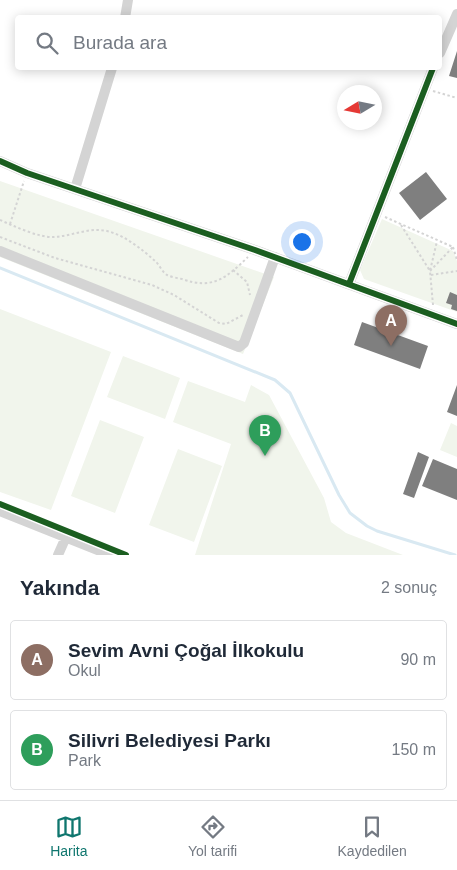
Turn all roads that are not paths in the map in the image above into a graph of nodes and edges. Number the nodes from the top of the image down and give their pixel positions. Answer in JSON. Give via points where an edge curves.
{"nodes":[{"id":1,"x":128,"y":0,"type":"edge"},
{"id":2,"x":457,"y":14,"type":"edge"},
{"id":3,"x":126,"y":15,"type":"edge"},
{"id":4,"x":453,"y":33,"type":"edge"},
{"id":5,"x":442,"y":50,"type":"edge"},
{"id":6,"x":111,"y":70,"type":"edge"},
{"id":7,"x":432,"y":70,"type":"edge"},
{"id":8,"x":0,"y":161,"type":"edge"},
{"id":9,"x":76,"y":189,"type":"junction"},
{"id":10,"x":0,"y":251,"type":"edge"},
{"id":11,"x":275,"y":257,"type":"junction"},
{"id":12,"x":348,"y":284,"type":"junction"},
{"id":13,"x":457,"y":324,"type":"edge"},
{"id":14,"x":0,"y":511,"type":"edge"},
{"id":15,"x":66,"y":537,"type":"junction"},
{"id":16,"x":58,"y":555,"type":"edge"},
{"id":17,"x":110,"y":555,"type":"edge"}],
"edges":[{"from":1,"to":3,"type":"street"},
{"from":2,"to":4,"type":"street"},
{"from":4,"to":5,"type":"street"},
{"from":6,"to":9,"type":"street"},
{"from":7,"to":12,"type":"street"},
{"from":8,"to":9,"type":"street"},
{"from":9,"to":11,"type":"street"},
{"from":10,"to":11,"type":"street","via":[[239,347],[244,343]]},
{"from":11,"to":12,"type":"street"},
{"from":12,"to":13,"type":"street"},
{"from":14,"to":15,"type":"street"},
{"from":15,"to":16,"type":"street"},
{"from":15,"to":17,"type":"street"}]}
